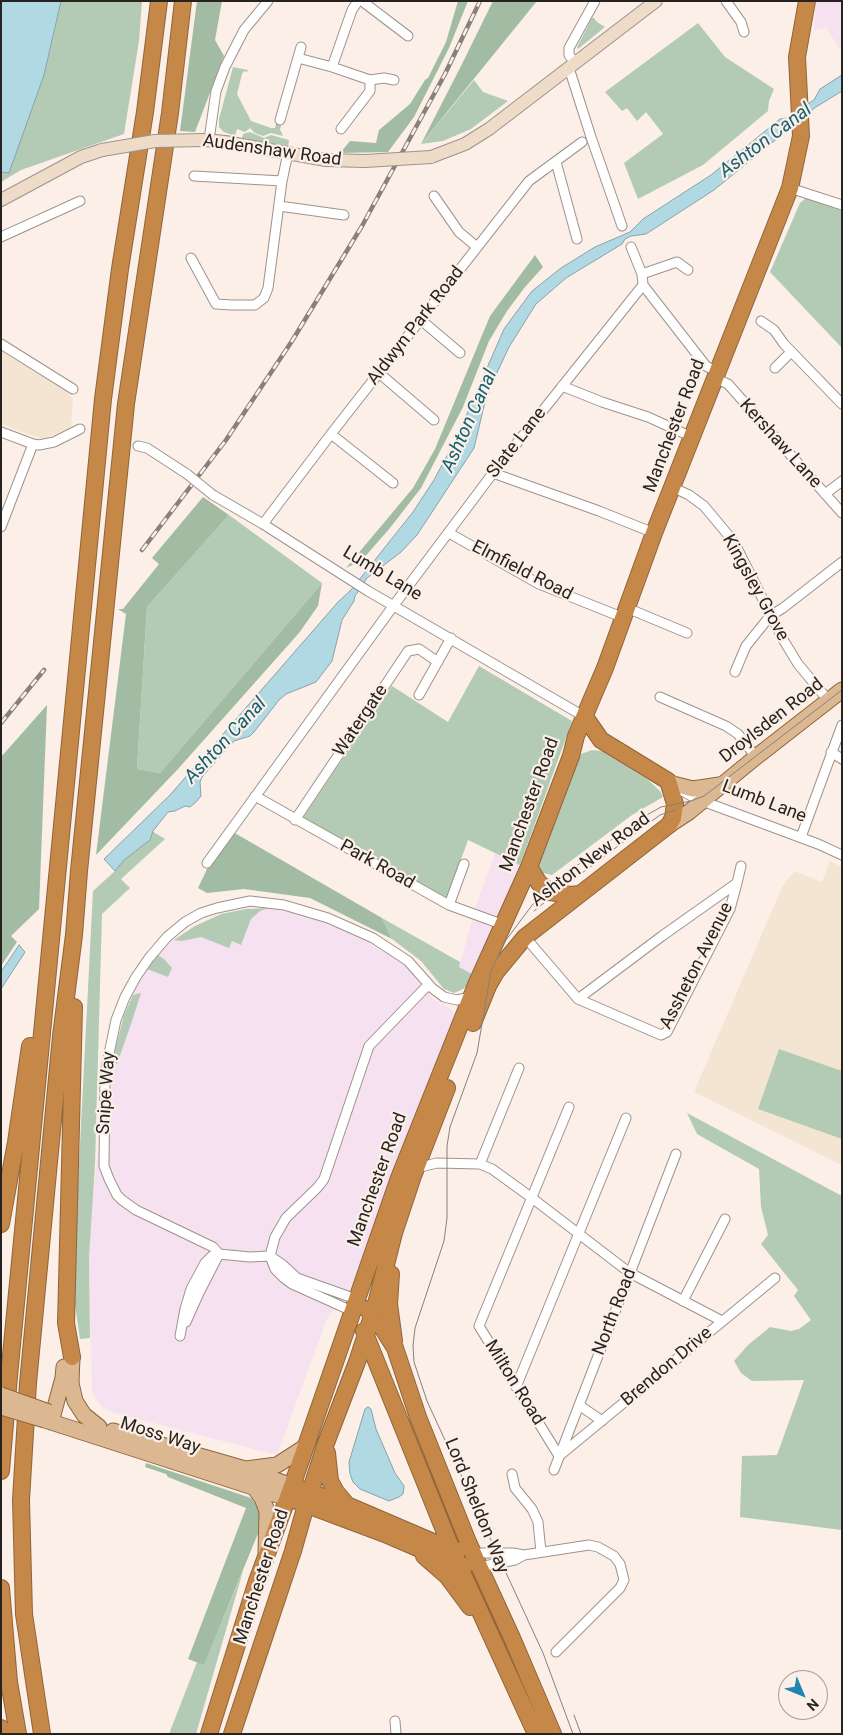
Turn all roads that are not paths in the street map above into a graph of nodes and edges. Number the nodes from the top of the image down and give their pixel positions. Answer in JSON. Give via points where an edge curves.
{"nodes":[{"id":1,"x":159,"y":1,"type":"edge"},
{"id":2,"x":183,"y":1,"type":"edge"},
{"id":3,"x":268,"y":1,"type":"edge"},
{"id":4,"x":358,"y":1,"type":"edge"},
{"id":5,"x":362,"y":1,"type":"edge"},
{"id":6,"x":595,"y":1,"type":"edge"},
{"id":7,"x":656,"y":1,"type":"edge"},
{"id":8,"x":726,"y":1,"type":"edge"},
{"id":9,"x":807,"y":1,"type":"edge"},
{"id":10,"x":749,"y":17,"type":"dead end"},
{"id":11,"x":741,"y":22,"type":"junction"},
{"id":12,"x":744,"y":32,"type":"dead end"},
{"id":13,"x":408,"y":36,"type":"dead end"},
{"id":14,"x":301,"y":47,"type":"dead end"},
{"id":15,"x":298,"y":58,"type":"junction"},
{"id":16,"x":572,"y":66,"type":"junction"},
{"id":17,"x":332,"y":67,"type":"junction"},
{"id":18,"x":370,"y":80,"type":"junction"},
{"id":19,"x":394,"y":80,"type":"dead end"},
{"id":20,"x":280,"y":120,"type":"dead end"},
{"id":21,"x":341,"y":129,"type":"dead end"},
{"id":22,"x":207,"y":140,"type":"junction"},
{"id":23,"x":582,"y":142,"type":"dead end"},
{"id":24,"x":288,"y":153,"type":"junction"},
{"id":25,"x":556,"y":162,"type":"junction"},
{"id":26,"x":194,"y":176,"type":"dead end"},
{"id":27,"x":282,"y":181,"type":"junction"},
{"id":28,"x":790,"y":188,"type":"junction"},
{"id":29,"x":434,"y":196,"type":"dead end"},
{"id":30,"x":1,"y":200,"type":"edge"},
{"id":31,"x":80,"y":201,"type":"dead end"},
{"id":32,"x":842,"y":205,"type":"edge"},
{"id":33,"x":279,"y":206,"type":"junction"},
{"id":34,"x":344,"y":215,"type":"dead end"},
{"id":35,"x":622,"y":226,"type":"dead end"},
{"id":36,"x":1,"y":237,"type":"edge"},
{"id":37,"x":577,"y":239,"type":"dead end"},
{"id":38,"x":631,"y":247,"type":"dead end"},
{"id":39,"x":477,"y":248,"type":"junction"},
{"id":40,"x":191,"y":258,"type":"dead end"},
{"id":41,"x":688,"y":270,"type":"dead end"},
{"id":42,"x":642,"y":274,"type":"junction"},
{"id":43,"x":643,"y":285,"type":"junction"},
{"id":44,"x":421,"y":320,"type":"junction"},
{"id":45,"x":761,"y":321,"type":"dead end"},
{"id":46,"x":1,"y":344,"type":"edge"},
{"id":47,"x":792,"y":352,"type":"junction"},
{"id":48,"x":460,"y":353,"type":"dead end"},
{"id":49,"x":774,"y":368,"type":"dead end"},
{"id":50,"x":378,"y":374,"type":"junction"},
{"id":51,"x":716,"y":375,"type":"junction"},
{"id":52,"x":562,"y":386,"type":"junction"},
{"id":53,"x":73,"y":389,"type":"dead end"},
{"id":54,"x":842,"y":404,"type":"edge"},
{"id":55,"x":434,"y":420,"type":"dead end"},
{"id":56,"x":80,"y":429,"type":"dead end"},
{"id":57,"x":1,"y":432,"type":"edge"},
{"id":58,"x":331,"y":434,"type":"junction"},
{"id":59,"x":692,"y":438,"type":"junction"},
{"id":60,"x":33,"y":444,"type":"junction"},
{"id":61,"x":138,"y":446,"type":"dead end"},
{"id":62,"x":493,"y":473,"type":"junction"},
{"id":63,"x":842,"y":481,"type":"edge"},
{"id":64,"x":393,"y":483,"type":"dead end"},
{"id":65,"x":672,"y":487,"type":"junction"},
{"id":66,"x":825,"y":494,"type":"junction"},
{"id":67,"x":4,"y":513,"type":"edge"},
{"id":68,"x":842,"y":513,"type":"edge"},
{"id":69,"x":263,"y":524,"type":"junction"},
{"id":70,"x":1,"y":527,"type":"edge"},
{"id":71,"x":449,"y":532,"type":"junction"},
{"id":72,"x":654,"y":533,"type":"junction"},
{"id":73,"x":842,"y":562,"type":"edge"},
{"id":74,"x":394,"y":605,"type":"junction"},
{"id":75,"x":626,"y":613,"type":"junction"},
{"id":76,"x":770,"y":616,"type":"junction"},
{"id":77,"x":687,"y":633,"type":"dead end"},
{"id":78,"x":451,"y":638,"type":"junction"},
{"id":79,"x":438,"y":662,"type":"junction"},
{"id":80,"x":735,"y":672,"type":"dead end"},
{"id":81,"x":419,"y":695,"type":"dead end"},
{"id":82,"x":838,"y":695,"type":"edge"},
{"id":83,"x":660,"y":697,"type":"dead end"},
{"id":84,"x":584,"y":717,"type":"junction"},
{"id":85,"x":842,"y":725,"type":"edge"},
{"id":86,"x":601,"y":740,"type":"junction"},
{"id":87,"x":831,"y":752,"type":"junction"},
{"id":88,"x":570,"y":756,"type":"junction"},
{"id":89,"x":756,"y":756,"type":"junction"},
{"id":90,"x":842,"y":758,"type":"edge"},
{"id":91,"x":671,"y":782,"type":"junction"},
{"id":92,"x":720,"y":785,"type":"junction"},
{"id":93,"x":255,"y":796,"type":"junction"},
{"id":94,"x":701,"y":800,"type":"junction"},
{"id":95,"x":294,"y":820,"type":"junction"},
{"id":96,"x":669,"y":825,"type":"junction"},
{"id":97,"x":801,"y":837,"type":"junction"},
{"id":98,"x":842,"y":855,"type":"edge"},
{"id":99,"x":207,"y":863,"type":"dead end"},
{"id":100,"x":464,"y":864,"type":"dead end"},
{"id":101,"x":741,"y":866,"type":"dead end"},
{"id":102,"x":529,"y":867,"type":"junction"},
{"id":103,"x":737,"y":883,"type":"junction"},
{"id":104,"x":580,"y":894,"type":"junction"},
{"id":105,"x":55,"y":899,"type":"junction"},
{"id":106,"x":448,"y":904,"type":"junction"},
{"id":107,"x":504,"y":925,"type":"junction"},
{"id":108,"x":74,"y":935,"type":"junction"},
{"id":109,"x":525,"y":937,"type":"junction"},
{"id":110,"x":508,"y":956,"type":"joint"},
{"id":111,"x":428,"y":985,"type":"junction"},
{"id":112,"x":471,"y":997,"type":"junction"},
{"id":113,"x":578,"y":999,"type":"junction"},
{"id":114,"x":519,"y":1068,"type":"dead end"},
{"id":115,"x":569,"y":1107,"type":"dead end"},
{"id":116,"x":626,"y":1118,"type":"dead end"},
{"id":117,"x":428,"y":1136,"type":"junction"},
{"id":118,"x":676,"y":1154,"type":"dead end"},
{"id":119,"x":437,"y":1163,"type":"junction"},
{"id":120,"x":480,"y":1164,"type":"junction"},
{"id":121,"x":416,"y":1168,"type":"junction"},
{"id":122,"x":532,"y":1198,"type":"junction"},
{"id":123,"x":725,"y":1219,"type":"dead end"},
{"id":124,"x":1,"y":1224,"type":"edge"},
{"id":125,"x":394,"y":1233,"type":"junction"},
{"id":126,"x":579,"y":1234,"type":"junction"},
{"id":127,"x":219,"y":1254,"type":"junction"},
{"id":128,"x":270,"y":1256,"type":"junction"},
{"id":129,"x":391,"y":1273,"type":"joint"},
{"id":130,"x":630,"y":1273,"type":"junction"},
{"id":131,"x":775,"y":1278,"type":"dead end"},
{"id":132,"x":683,"y":1301,"type":"junction"},
{"id":133,"x":360,"y":1307,"type":"junction"},
{"id":134,"x":722,"y":1322,"type":"junction"},
{"id":135,"x":366,"y":1334,"type":"junction"},
{"id":136,"x":395,"y":1348,"type":"junction"},
{"id":137,"x":68,"y":1358,"type":"junction"},
{"id":138,"x":516,"y":1387,"type":"junction"},
{"id":139,"x":1,"y":1395,"type":"edge"},
{"id":140,"x":579,"y":1405,"type":"junction"},
{"id":141,"x":1,"y":1407,"type":"edge"},
{"id":142,"x":50,"y":1417,"type":"junction"},
{"id":143,"x":602,"y":1421,"type":"junction"},
{"id":144,"x":99,"y":1427,"type":"junction"},
{"id":145,"x":326,"y":1443,"type":"junction"},
{"id":146,"x":305,"y":1447,"type":"junction"},
{"id":147,"x":559,"y":1456,"type":"junction"},
{"id":148,"x":245,"y":1469,"type":"junction"},
{"id":149,"x":1,"y":1470,"type":"edge"},
{"id":150,"x":554,"y":1470,"type":"dead end"},
{"id":151,"x":512,"y":1474,"type":"dead end"},
{"id":152,"x":254,"y":1487,"type":"junction"},
{"id":153,"x":290,"y":1492,"type":"junction"},
{"id":154,"x":308,"y":1499,"type":"junction"},
{"id":155,"x":347,"y":1505,"type":"junction"},
{"id":156,"x":438,"y":1514,"type":"junction"},
{"id":157,"x":414,"y":1540,"type":"junction"},
{"id":158,"x":541,"y":1552,"type":"junction"},
{"id":159,"x":266,"y":1553,"type":"junction"},
{"id":160,"x":524,"y":1555,"type":"junction"},
{"id":161,"x":466,"y":1560,"type":"junction"},
{"id":162,"x":1,"y":1588,"type":"edge"},
{"id":163,"x":497,"y":1648,"type":"junction"},
{"id":164,"x":556,"y":1652,"type":"dead end"},
{"id":165,"x":395,"y":1721,"type":"dead end"},
{"id":166,"x":1,"y":1728,"type":"edge"},
{"id":167,"x":2,"y":1734,"type":"edge"},
{"id":168,"x":18,"y":1734,"type":"edge"},
{"id":169,"x":42,"y":1734,"type":"edge"},
{"id":170,"x":209,"y":1734,"type":"edge"},
{"id":171,"x":232,"y":1734,"type":"edge"},
{"id":172,"x":396,"y":1734,"type":"edge"},
{"id":173,"x":536,"y":1734,"type":"edge"},
{"id":174,"x":553,"y":1734,"type":"edge"}],
"edges":[{"from":1,"to":105,"type":"highway","via":[[103,398]]},
{"from":2,"to":108,"type":"highway","via":[[170,114],[126,404]]},
{"from":3,"to":22,"type":"street","via":[[244,30],[225,68],[216,91]]},
{"from":4,"to":17,"type":"street"},
{"from":5,"to":13,"type":"street"},
{"from":6,"to":16,"type":"street","via":[[569,48]]},
{"from":7,"to":16,"type":"main road","name":"Audenshaw Road"},
{"from":8,"to":11,"type":"street"},
{"from":9,"to":28,"type":"highway","name":"Manchester Road","via":[[797,57],[801,136]]},
{"from":10,"to":11,"type":"street"},
{"from":11,"to":12,"type":"street"},
{"from":14,"to":15,"type":"street"},
{"from":15,"to":17,"type":"street"},
{"from":15,"to":20,"type":"street"},
{"from":16,"to":24,"type":"main road","name":"Audenshaw Road","bridge":true,"via":[[466,144],[431,157],[365,162],[326,160]]},
{"from":16,"to":35,"type":"street","via":[[591,137]]},
{"from":17,"to":18,"type":"street"},
{"from":18,"to":19,"type":"street"},
{"from":18,"to":21,"type":"street","via":[[370,91]]},
{"from":22,"to":24,"type":"main road","name":"Audenshaw Road"},
{"from":22,"to":30,"type":"main road","name":"Audenshaw Road","bridge":true,"via":[[155,141],[102,150],[81,157]]},
{"from":23,"to":25,"type":"street","name":"Aldwyn Park Road"},
{"from":24,"to":27,"type":"street"},
{"from":25,"to":37,"type":"street"},
{"from":25,"to":39,"type":"street","name":"Aldwyn Park Road","via":[[529,181]]},
{"from":26,"to":27,"type":"street","name":"Audenshaw Road"},
{"from":27,"to":33,"type":"street"},
{"from":28,"to":32,"type":"street"},
{"from":28,"to":51,"type":"highway","name":"Manchester Road"},
{"from":29,"to":39,"type":"street","via":[[459,232]]},
{"from":31,"to":36,"type":"street"},
{"from":33,"to":34,"type":"street"},
{"from":33,"to":40,"type":"street","via":[[268,288],[264,298],[254,305],[216,304]]},
{"from":38,"to":42,"type":"street"},
{"from":39,"to":44,"type":"street","name":"Aldwyn Park Road"},
{"from":41,"to":42,"type":"street","via":[[677,262]]},
{"from":42,"to":43,"type":"street"},
{"from":43,"to":51,"type":"street","name":"Kershaw Lane"},
{"from":43,"to":52,"type":"street","name":"Slate Lane"},
{"from":44,"to":48,"type":"street"},
{"from":44,"to":50,"type":"street","name":"Aldwyn Park Road"},
{"from":45,"to":47,"type":"street","via":[[774,330]]},
{"from":46,"to":53,"type":"street"},
{"from":47,"to":49,"type":"street"},
{"from":47,"to":54,"type":"street"},
{"from":50,"to":55,"type":"street"},
{"from":50,"to":58,"type":"street","name":"Aldwyn Park Road"},
{"from":51,"to":59,"type":"highway","name":"Manchester Road"},
{"from":51,"to":66,"type":"street","name":"Kershaw Lane","via":[[728,384]]},
{"from":52,"to":59,"type":"street","via":[[648,417]]},
{"from":52,"to":62,"type":"street","name":"Slate Lane"},
{"from":56,"to":60,"type":"street","via":[[54,442]]},
{"from":57,"to":60,"type":"street"},
{"from":58,"to":64,"type":"street"},
{"from":58,"to":69,"type":"street","name":"Aldwyn Park Road"},
{"from":59,"to":65,"type":"highway","name":"Manchester Road"},
{"from":60,"to":67,"type":"street"},
{"from":61,"to":69,"type":"street","name":"Lumb Lane","bridge":true,"via":[[147,448],[213,495]]},
{"from":62,"to":71,"type":"street","name":"Slate Lane"},
{"from":62,"to":72,"type":"street"},
{"from":63,"to":66,"type":"street"},
{"from":65,"to":72,"type":"highway","name":"Manchester Road"},
{"from":65,"to":76,"type":"street","name":"Kingsley Grove","via":[[704,506],[734,542]]},
{"from":66,"to":68,"type":"street","name":"Kershaw Lane"},
{"from":67,"to":70,"type":"street"},
{"from":69,"to":74,"type":"street","name":"Lumb Lane"},
{"from":71,"to":74,"type":"street","name":"Slate Lane"},
{"from":71,"to":75,"type":"street","name":"Elmfield Road","via":[[539,584]]},
{"from":72,"to":75,"type":"highway","name":"Manchester Road"},
{"from":73,"to":76,"type":"street"},
{"from":74,"to":78,"type":"street","name":"Lumb Lane"},
{"from":74,"to":93,"type":"street"},
{"from":75,"to":77,"type":"street","name":"Elmfield Road"},
{"from":75,"to":84,"type":"highway","name":"Manchester Road"},
{"from":76,"to":80,"type":"street","via":[[746,646]]},
{"from":76,"to":82,"type":"street","name":"Kingsley Grove","via":[[798,664]]},
{"from":78,"to":79,"type":"street"},
{"from":78,"to":84,"type":"street","name":"Lumb Lane"},
{"from":79,"to":81,"type":"street"},
{"from":79,"to":95,"type":"street","name":"Watergate","via":[[419,649],[408,651]]},
{"from":82,"to":89,"type":"main road","name":"Droylsden Road"},
{"from":83,"to":89,"type":"street","via":[[726,726],[738,734]]},
{"from":84,"to":86,"type":"highway","name":"Lumb Lane"},
{"from":84,"to":88,"type":"highway","name":"Manchester Road"},
{"from":85,"to":87,"type":"street"},
{"from":86,"to":88,"type":"highway"},
{"from":86,"to":91,"type":"highway","name":"Lumb Lane"},
{"from":87,"to":90,"type":"street"},
{"from":87,"to":97,"type":"street"},
{"from":88,"to":102,"type":"highway","name":"Manchester Road"},
{"from":89,"to":92,"type":"main road","name":"Droylsden Road"},
{"from":91,"to":92,"type":"main road","name":"Lumb Lane","via":[[693,789]]},
{"from":91,"to":94,"type":"street","name":"Lumb Lane","via":[[684,793]]},
{"from":91,"to":96,"type":"highway","via":[[676,804]]},
{"from":92,"to":94,"type":"main road","name":"Droylsden Road"},
{"from":93,"to":95,"type":"street","name":"Park Road"},
{"from":93,"to":99,"type":"street"},
{"from":94,"to":96,"type":"main road","name":"Ashton New Road"},
{"from":94,"to":97,"type":"street","name":"Lumb Lane"},
{"from":95,"to":106,"type":"street","name":"Park Road"},
{"from":96,"to":104,"type":"highway","name":"Ashton New Road"},
{"from":97,"to":98,"type":"street","name":"Lumb Lane"},
{"from":100,"to":106,"type":"street"},
{"from":101,"to":103,"type":"street"},
{"from":102,"to":104,"type":"highway","via":[[550,892]]},
{"from":102,"to":107,"type":"highway","name":"Manchester Road"},
{"from":103,"to":113,"type":"street","name":"Assheton Avenue"},
{"from":103,"to":113,"type":"street","name":"Assheton Avenue","via":[[730,908],[667,1032],[662,1035]]},
{"from":104,"to":109,"type":"highway","name":"Ashton New Road"},
{"from":105,"to":124,"type":"highway","via":[[43,950]]},
{"from":105,"to":149,"type":"highway"},
{"from":106,"to":107,"type":"street","name":"Park Road"},
{"from":107,"to":109,"type":"highway"},
{"from":107,"to":112,"type":"highway","name":"Manchester Road"},
{"from":108,"to":137,"type":"highway"},
{"from":108,"to":169,"type":"highway","via":[[61,1036],[28,1383],[21,1500],[24,1614]]},
{"from":109,"to":110,"type":"highway","name":"Ashton New Road"},
{"from":109,"to":113,"type":"street","name":"Assheton Avenue"},
{"from":110,"to":117,"type":"highway","name":"Manchester Road","via":[[488,986]]},
{"from":111,"to":112,"type":"street","name":"Snipe Way","via":[[444,997],[457,1000]]},
{"from":111,"to":127,"type":"street","name":"Snipe Way","via":[[408,962],[361,932],[314,913],[268,902],[250,901],[201,913],[167,937],[149,958],[125,997],[108,1056],[104,1092],[104,1166],[108,1179],[122,1200],[213,1247]]},
{"from":111,"to":128,"type":"street","via":[[369,1046],[324,1179],[286,1218]]},
{"from":112,"to":133,"type":"highway","name":"Manchester Road","via":[[399,1178]]},
{"from":114,"to":120,"type":"street"},
{"from":115,"to":122,"type":"street"},
{"from":116,"to":126,"type":"street"},
{"from":117,"to":119,"type":"street","via":[[430,1155]]},
{"from":117,"to":121,"type":"highway","name":"Manchester Road"},
{"from":118,"to":130,"type":"street","name":"North Road"},
{"from":119,"to":120,"type":"street"},
{"from":119,"to":121,"type":"street"},
{"from":120,"to":122,"type":"street"},
{"from":121,"to":125,"type":"highway","name":"Manchester Road"},
{"from":122,"to":126,"type":"street"},
{"from":122,"to":138,"type":"street","name":"Milton Road","via":[[479,1326]]},
{"from":123,"to":132,"type":"street"},
{"from":125,"to":129,"type":"main road"},
{"from":125,"to":133,"type":"highway","name":"Manchester Road","via":[[370,1294]]},
{"from":126,"to":130,"type":"street"},
{"from":126,"to":138,"type":"street"},
{"from":127,"to":127,"type":"street","via":[[199,1292],[180,1336],[191,1289],[205,1263]]},
{"from":127,"to":128,"type":"street","name":"Snipe Way"},
{"from":128,"to":133,"type":"street","via":[[297,1278]]},
{"from":129,"to":136,"type":"highway","via":[[389,1304]]},
{"from":130,"to":132,"type":"street"},
{"from":130,"to":140,"type":"street","name":"North Road"},
{"from":131,"to":134,"type":"street","name":"Brendon Drive"},
{"from":132,"to":134,"type":"street"},
{"from":133,"to":135,"type":"highway","name":"Manchester Road"},
{"from":133,"to":136,"type":"highway","name":"Lord Sheldon Way"},
{"from":133,"to":146,"type":"highway","name":"Manchester Road"},
{"from":134,"to":143,"type":"street","name":"Brendon Drive"},
{"from":135,"to":145,"type":"highway","name":"Manchester Road"},
{"from":135,"to":156,"type":"highway","name":"Lord Sheldon Way"},
{"from":136,"to":161,"type":"highway","name":"Lord Sheldon Way"},
{"from":137,"to":142,"type":"main road"},
{"from":137,"to":144,"type":"main road","via":[[75,1401]]},
{"from":138,"to":147,"type":"street","name":"Milton Road"},
{"from":139,"to":142,"type":"main road","name":"Moss Way","bridge":true},
{"from":140,"to":143,"type":"street"},
{"from":140,"to":147,"type":"street","name":"North Road"},
{"from":141,"to":142,"type":"main road","name":"Moss Way","bridge":true},
{"from":142,"to":144,"type":"main road","name":"Moss Way"},
{"from":142,"to":152,"type":"main road","name":"Moss Way"},
{"from":143,"to":147,"type":"street","name":"Brendon Drive"},
{"from":144,"to":148,"type":"main road","name":"Moss Way"},
{"from":145,"to":154,"type":"highway","name":"Manchester Road"},
{"from":145,"to":155,"type":"highway","via":[[330,1482]]},
{"from":146,"to":148,"type":"main road","via":[[278,1464]]},
{"from":146,"to":153,"type":"highway","name":"Manchester Road"},
{"from":147,"to":150,"type":"street","name":"North Road"},
{"from":148,"to":153,"type":"main road","name":"Moss Way"},
{"from":151,"to":158,"type":"street","via":[[515,1488],[538,1522]]},
{"from":152,"to":153,"type":"main road","name":"Moss Way"},
{"from":152,"to":159,"type":"main road","via":[[267,1511]]},
{"from":153,"to":154,"type":"highway","name":"Moss Way"},
{"from":153,"to":159,"type":"highway","name":"Manchester Road"},
{"from":154,"to":155,"type":"highway"},
{"from":154,"to":157,"type":"highway","via":[[385,1534]]},
{"from":154,"to":171,"type":"highway","name":"Manchester Road"},
{"from":155,"to":157,"type":"highway"},
{"from":156,"to":157,"type":"highway","via":[[431,1527]]},
{"from":156,"to":161,"type":"highway","name":"Lord Sheldon Way"},
{"from":157,"to":161,"type":"highway"},
{"from":157,"to":163,"type":"highway","via":[[460,1592]]},
{"from":158,"to":160,"type":"street"},
{"from":158,"to":164,"type":"street","via":[[589,1544],[598,1547],[614,1556],[624,1580],[620,1588]]},
{"from":159,"to":170,"type":"highway","name":"Manchester Road"},
{"from":160,"to":161,"type":"street","via":[[513,1553]]},
{"from":160,"to":161,"type":"street","via":[[515,1560]]},
{"from":161,"to":163,"type":"highway","name":"Lord Sheldon Way"},
{"from":161,"to":174,"type":"highway","name":"Lord Sheldon Way","via":[[512,1638]]},
{"from":162,"to":168,"type":"highway","via":[[9,1682]]},
{"from":163,"to":173,"type":"highway","name":"Lord Sheldon Way"},
{"from":165,"to":172,"type":"street"},
{"from":166,"to":167,"type":"highway"}]}
